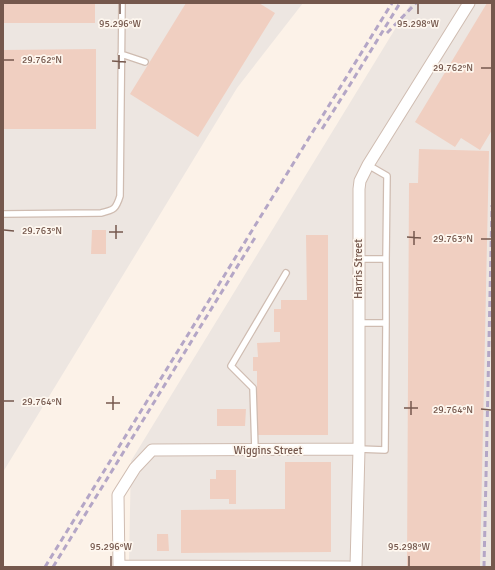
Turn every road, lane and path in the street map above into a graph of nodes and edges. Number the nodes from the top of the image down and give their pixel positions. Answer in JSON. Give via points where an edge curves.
{"nodes":[{"id":1,"x":122,"y":3,"type":"edge"},
{"id":2,"x":469,"y":3,"type":"edge"},
{"id":3,"x":121,"y":54,"type":"junction"},
{"id":4,"x":145,"y":62,"type":"dead end"},
{"id":5,"x":368,"y":165,"type":"junction"},
{"id":6,"x":3,"y":214,"type":"edge"},
{"id":7,"x":358,"y":259,"type":"junction"},
{"id":8,"x":386,"y":259,"type":"junction"},
{"id":9,"x":286,"y":273,"type":"dead end"},
{"id":10,"x":358,"y":323,"type":"junction"},
{"id":11,"x":386,"y":323,"type":"junction"},
{"id":12,"x":359,"y":449,"type":"junction"},
{"id":13,"x":255,"y":450,"type":"junction"},
{"id":14,"x":120,"y":567,"type":"edge"},
{"id":15,"x":349,"y":567,"type":"edge"},
{"id":16,"x":356,"y":567,"type":"edge"}],
"edges":[{"from":1,"to":3,"type":"lane"},
{"from":2,"to":5,"type":"street","name":"Harris Street"},
{"from":3,"to":4,"type":"lane"},
{"from":3,"to":6,"type":"lane","via":[[120,196],[117,206],[111,211],[101,213]]},
{"from":5,"to":7,"type":"street","name":"Harris Street","via":[[358,189]]},
{"from":5,"to":8,"type":"lane","via":[[387,176]]},
{"from":7,"to":8,"type":"lane"},
{"from":7,"to":10,"type":"street","name":"Harris Street"},
{"from":8,"to":11,"type":"lane"},
{"from":9,"to":13,"type":"lane","via":[[231,366],[253,388]]},
{"from":10,"to":11,"type":"lane"},
{"from":10,"to":12,"type":"street","name":"Harris Street"},
{"from":11,"to":12,"type":"lane","via":[[385,450]]},
{"from":12,"to":13,"type":"street","name":"Wiggins Street"},
{"from":12,"to":16,"type":"street","name":"Harris Street"},
{"from":13,"to":14,"type":"street","name":"Wiggins Street","via":[[152,450],[135,468],[118,495]]},
{"from":14,"to":15,"type":"street"}]}
